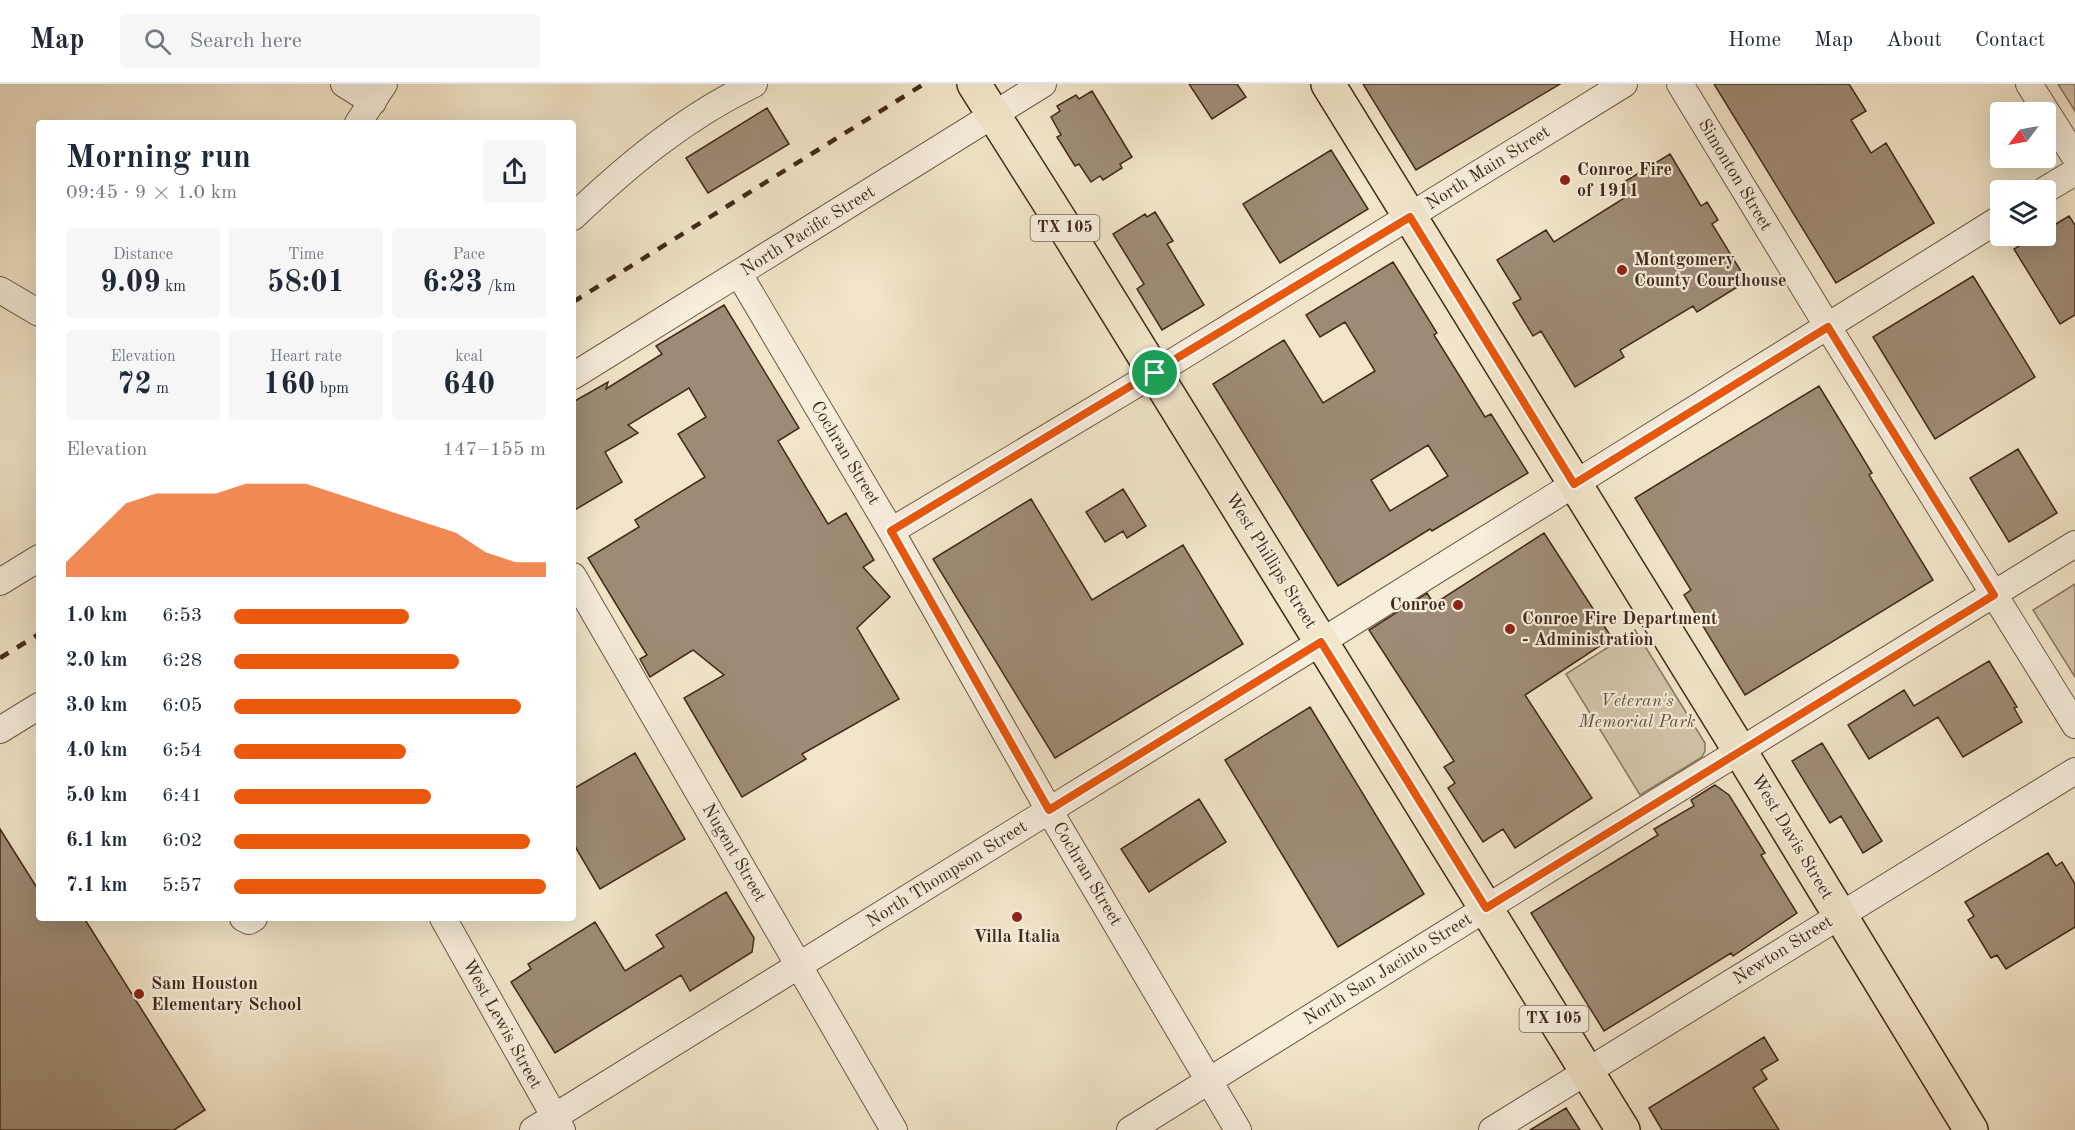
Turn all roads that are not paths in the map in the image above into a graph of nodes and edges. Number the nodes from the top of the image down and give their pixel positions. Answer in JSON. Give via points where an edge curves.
{"nodes":[{"id":1,"x":344,"y":84,"type":"edge"},
{"id":2,"x":754,"y":84,"type":"edge"},
{"id":3,"x":974,"y":84,"type":"edge"},
{"id":4,"x":1043,"y":84,"type":"edge"},
{"id":5,"x":1328,"y":84,"type":"edge"},
{"id":6,"x":1624,"y":84,"type":"edge"},
{"id":7,"x":1680,"y":84,"type":"edge"},
{"id":8,"x":2029,"y":84,"type":"edge"},
{"id":9,"x":372,"y":103,"type":"edge"},
{"id":10,"x":994,"y":114,"type":"junction"},
{"id":11,"x":2075,"y":157,"type":"edge"},
{"id":12,"x":2075,"y":172,"type":"edge"},
{"id":13,"x":2056,"y":183,"type":"edge"},
{"id":14,"x":576,"y":214,"type":"edge"},
{"id":15,"x":1410,"y":217,"type":"junction"},
{"id":16,"x":1990,"y":225,"type":"edge"},
{"id":17,"x":740,"y":274,"type":"junction"},
{"id":18,"x":0,"y":290,"type":"edge"},
{"id":19,"x":36,"y":312,"type":"edge"},
{"id":20,"x":1828,"y":327,"type":"junction"},
{"id":21,"x":1155,"y":373,"type":"junction"},
{"id":22,"x":576,"y":374,"type":"edge"},
{"id":23,"x":1574,"y":484,"type":"junction"},
{"id":24,"x":891,"y":531,"type":"junction"},
{"id":25,"x":2075,"y":544,"type":"edge"},
{"id":26,"x":36,"y":560,"type":"edge"},
{"id":27,"x":576,"y":581,"type":"edge"},
{"id":28,"x":0,"y":582,"type":"edge"},
{"id":29,"x":1994,"y":595,"type":"junction"},
{"id":30,"x":1321,"y":642,"type":"junction"},
{"id":31,"x":36,"y":708,"type":"edge"},
{"id":32,"x":2075,"y":725,"type":"edge"},
{"id":33,"x":0,"y":730,"type":"edge"},
{"id":34,"x":1740,"y":751,"type":"junction"},
{"id":35,"x":2075,"y":771,"type":"edge"},
{"id":36,"x":1049,"y":810,"type":"junction"},
{"id":37,"x":1486,"y":908,"type":"junction"},
{"id":38,"x":1839,"y":915,"type":"junction"},
{"id":39,"x":445,"y":921,"type":"edge"},
{"id":40,"x":800,"y":966,"type":"junction"},
{"id":41,"x":1586,"y":1071,"type":"junction"},
{"id":42,"x":1209,"y":1081,"type":"junction"},
{"id":43,"x":550,"y":1126,"type":"edge"},
{"id":44,"x":894,"y":1130,"type":"edge"},
{"id":45,"x":1130,"y":1130,"type":"edge"},
{"id":46,"x":1238,"y":1130,"type":"edge"},
{"id":47,"x":1492,"y":1130,"type":"edge"},
{"id":48,"x":1623,"y":1130,"type":"edge"},
{"id":49,"x":1971,"y":1130,"type":"edge"}],
"edges":[{"from":1,"to":9,"type":"street"},
{"from":2,"to":14,"type":"street","via":[[722,99],[665,137]]},
{"from":3,"to":10,"type":"main road","name":"West Phillips Street","number":"TX 105"},
{"from":4,"to":10,"type":"street","name":"North Pacific Street"},
{"from":5,"to":15,"type":"main road","name":"West Davis Street"},
{"from":6,"to":15,"type":"street","name":"North Main Street"},
{"from":7,"to":20,"type":"street","name":"Simonton Street"},
{"from":8,"to":11,"type":"street"},
{"from":10,"to":17,"type":"street","name":"North Pacific Street"},
{"from":10,"to":21,"type":"main road","name":"West Phillips Street","number":"TX 105"},
{"from":12,"to":13,"type":"street"},
{"from":15,"to":21,"type":"street","name":"North Main Street"},
{"from":15,"to":23,"type":"main road","name":"West Davis Street"},
{"from":16,"to":20,"type":"street","name":"North Thompson Street"},
{"from":17,"to":22,"type":"street","name":"North Pacific Street"},
{"from":17,"to":24,"type":"street","name":"Cochran Street"},
{"from":18,"to":19,"type":"street"},
{"from":20,"to":23,"type":"street","name":"North Thompson Street"},
{"from":20,"to":29,"type":"street","name":"Simonton Street"},
{"from":21,"to":24,"type":"street","name":"North Main Street"},
{"from":21,"to":30,"type":"main road","name":"West Phillips Street","number":"TX 105"},
{"from":23,"to":30,"type":"street","name":"North Thompson Street"},
{"from":23,"to":34,"type":"main road","name":"West Davis Street"},
{"from":24,"to":36,"type":"street","name":"Cochran Street"},
{"from":25,"to":29,"type":"street","name":"North San Jacinto Street"},
{"from":26,"to":28,"type":"street"},
{"from":27,"to":40,"type":"street","name":"Nugent Street"},
{"from":29,"to":32,"type":"street","name":"Simonton Street"},
{"from":29,"to":34,"type":"street","name":"North San Jacinto Street"},
{"from":30,"to":36,"type":"street","name":"North Thompson Street"},
{"from":30,"to":37,"type":"main road","name":"West Phillips Street","number":"TX 105"},
{"from":31,"to":33,"type":"street"},
{"from":34,"to":37,"type":"street","name":"North San Jacinto Street"},
{"from":34,"to":38,"type":"main road","name":"West Davis Street"},
{"from":35,"to":38,"type":"street","name":"Newton Street"},
{"from":36,"to":40,"type":"street","name":"North Thompson Street"},
{"from":36,"to":42,"type":"street","name":"Cochran Street"},
{"from":37,"to":41,"type":"main road","name":"West Phillips Street","number":"TX 105"},
{"from":37,"to":42,"type":"street","name":"North San Jacinto Street"},
{"from":38,"to":41,"type":"street","name":"Newton Street"},
{"from":38,"to":49,"type":"main road","name":"West Davis Street"},
{"from":39,"to":43,"type":"street","name":"West Lewis Street"},
{"from":40,"to":43,"type":"street","name":"North Thompson Street"},
{"from":40,"to":44,"type":"street","name":"Nugent Street"},
{"from":41,"to":47,"type":"street","name":"Newton Street"},
{"from":41,"to":48,"type":"main road","name":"West Phillips Street","number":"TX 105"},
{"from":42,"to":45,"type":"street","name":"North San Jacinto Street"},
{"from":42,"to":46,"type":"street","name":"Cochran Street"}]}
